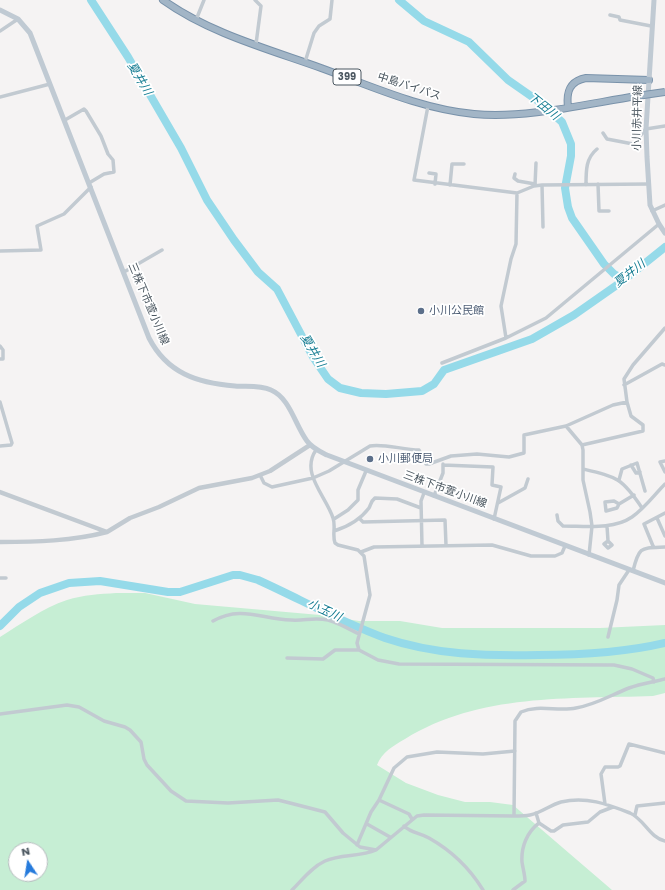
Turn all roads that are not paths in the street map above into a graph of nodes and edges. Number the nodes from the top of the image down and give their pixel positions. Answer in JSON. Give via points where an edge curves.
{"nodes":[{"id":1,"x":163,"y":0,"type":"edge"},
{"id":2,"x":204,"y":0,"type":"edge"},
{"id":3,"x":255,"y":0,"type":"edge"},
{"id":4,"x":332,"y":0,"type":"edge"},
{"id":5,"x":654,"y":0,"type":"edge"},
{"id":6,"x":0,"y":10,"type":"edge"},
{"id":7,"x":610,"y":15,"type":"dead end"},
{"id":8,"x":18,"y":19,"type":"junction"},
{"id":9,"x":196,"y":20,"type":"junction"},
{"id":10,"x":651,"y":26,"type":"junction"},
{"id":11,"x":0,"y":31,"type":"edge"},
{"id":12,"x":256,"y":44,"type":"junction"},
{"id":13,"x":305,"y":62,"type":"junction"},
{"id":14,"x":649,"y":80,"type":"junction"},
{"id":15,"x":50,"y":84,"type":"junction"},
{"id":16,"x":665,"y":92,"type":"edge"},
{"id":17,"x":0,"y":97,"type":"edge"},
{"id":18,"x":428,"y":106,"type":"junction"},
{"id":19,"x":568,"y":107,"type":"junction"},
{"id":20,"x":65,"y":120,"type":"junction"},
{"id":21,"x":665,"y":126,"type":"edge"},
{"id":22,"x":646,"y":129,"type":"junction"},
{"id":23,"x":603,"y":133,"type":"dead end"},
{"id":24,"x":597,"y":149,"type":"dead end"},
{"id":25,"x":464,"y":164,"type":"dead end"},
{"id":26,"x":536,"y":164,"type":"dead end"},
{"id":27,"x":429,"y":173,"type":"dead end"},
{"id":28,"x":515,"y":174,"type":"dead end"},
{"id":29,"x":435,"y":184,"type":"junction"},
{"id":30,"x":598,"y":184,"type":"junction"},
{"id":31,"x":649,"y":184,"type":"junction"},
{"id":32,"x":90,"y":185,"type":"junction"},
{"id":33,"x":450,"y":185,"type":"junction"},
{"id":34,"x":534,"y":185,"type":"junction"},
{"id":35,"x":542,"y":185,"type":"junction"},
{"id":36,"x":586,"y":185,"type":"junction"},
{"id":37,"x":517,"y":193,"type":"junction"},
{"id":38,"x":665,"y":205,"type":"edge"},
{"id":39,"x":609,"y":211,"type":"dead end"},
{"id":40,"x":652,"y":211,"type":"junction"},
{"id":41,"x":659,"y":225,"type":"junction"},
{"id":42,"x":543,"y":228,"type":"dead end"},
{"id":43,"x":665,"y":233,"type":"edge"},
{"id":44,"x":162,"y":250,"type":"dead end"},
{"id":45,"x":0,"y":251,"type":"edge"},
{"id":46,"x":124,"y":272,"type":"junction"},
{"id":47,"x":665,"y":328,"type":"edge"},
{"id":48,"x":506,"y":338,"type":"junction"},
{"id":49,"x":0,"y":346,"type":"edge"},
{"id":50,"x":0,"y":360,"type":"edge"},
{"id":51,"x":442,"y":363,"type":"dead end"},
{"id":52,"x":665,"y":365,"type":"edge"},
{"id":53,"x":624,"y":385,"type":"junction"},
{"id":54,"x":0,"y":402,"type":"edge"},
{"id":55,"x":627,"y":402,"type":"junction"},
{"id":56,"x":6,"y":419,"type":"junction"},
{"id":57,"x":0,"y":420,"type":"edge"},
{"id":58,"x":566,"y":426,"type":"junction"},
{"id":59,"x":310,"y":445,"type":"junction"},
{"id":60,"x":582,"y":445,"type":"junction"},
{"id":61,"x":0,"y":446,"type":"edge"},
{"id":62,"x":316,"y":450,"type":"junction"},
{"id":63,"x":441,"y":460,"type":"junction"},
{"id":64,"x":665,"y":460,"type":"edge"},
{"id":65,"x":344,"y":462,"type":"junction"},
{"id":66,"x":443,"y":465,"type":"junction"},
{"id":67,"x":631,"y":465,"type":"junction"},
{"id":68,"x":583,"y":469,"type":"junction"},
{"id":69,"x":664,"y":469,"type":"edge"},
{"id":70,"x":366,"y":471,"type":"junction"},
{"id":71,"x":640,"y":472,"type":"junction"},
{"id":72,"x":260,"y":475,"type":"junction"},
{"id":73,"x":313,"y":478,"type":"junction"},
{"id":74,"x":528,"y":479,"type":"dead end"},
{"id":75,"x":619,"y":480,"type":"junction"},
{"id":76,"x":665,"y":484,"type":"edge"},
{"id":77,"x":645,"y":491,"type":"dead end"},
{"id":78,"x":0,"y":492,"type":"edge"},
{"id":79,"x":424,"y":493,"type":"junction"},
{"id":80,"x":634,"y":495,"type":"junction"},
{"id":81,"x":434,"y":496,"type":"junction"},
{"id":82,"x":498,"y":503,"type":"junction"},
{"id":83,"x":619,"y":504,"type":"dead end"},
{"id":84,"x":421,"y":508,"type":"junction"},
{"id":85,"x":642,"y":508,"type":"junction"},
{"id":86,"x":665,"y":513,"type":"edge"},
{"id":87,"x":557,"y":515,"type":"dead end"},
{"id":88,"x":359,"y":518,"type":"junction"},
{"id":89,"x":656,"y":518,"type":"junction"},
{"id":90,"x":334,"y":519,"type":"junction"},
{"id":91,"x":494,"y":519,"type":"junction"},
{"id":92,"x":421,"y":520,"type":"junction"},
{"id":93,"x":592,"y":526,"type":"junction"},
{"id":94,"x":607,"y":526,"type":"junction"},
{"id":95,"x":334,"y":531,"type":"junction"},
{"id":96,"x":107,"y":532,"type":"junction"},
{"id":97,"x":665,"y":536,"type":"edge"},
{"id":98,"x":608,"y":541,"type":"dead end"},
{"id":99,"x":0,"y":542,"type":"edge"},
{"id":100,"x":422,"y":546,"type":"junction"},
{"id":101,"x":446,"y":546,"type":"junction"},
{"id":102,"x":565,"y":546,"type":"junction"},
{"id":103,"x":653,"y":546,"type":"junction"},
{"id":104,"x":665,"y":547,"type":"edge"},
{"id":105,"x":362,"y":552,"type":"junction"},
{"id":106,"x":589,"y":555,"type":"junction"},
{"id":107,"x":631,"y":570,"type":"junction"},
{"id":108,"x":0,"y":578,"type":"edge"},
{"id":109,"x":6,"y":578,"type":"dead end"},
{"id":110,"x":665,"y":583,"type":"edge"},
{"id":111,"x":213,"y":621,"type":"dead end"},
{"id":112,"x":360,"y":633,"type":"junction"},
{"id":113,"x":608,"y":637,"type":"dead end"},
{"id":114,"x":359,"y":650,"type":"junction"},
{"id":115,"x":287,"y":658,"type":"dead end"},
{"id":116,"x":665,"y":679,"type":"edge"},
{"id":117,"x":654,"y":682,"type":"junction"},
{"id":118,"x":0,"y":714,"type":"edge"},
{"id":119,"x":515,"y":751,"type":"junction"},
{"id":120,"x":665,"y":753,"type":"edge"},
{"id":121,"x":380,"y":800,"type":"junction"},
{"id":122,"x":665,"y":803,"type":"edge"},
{"id":123,"x":605,"y":804,"type":"junction"},
{"id":124,"x":613,"y":807,"type":"junction"},
{"id":125,"x":536,"y":813,"type":"junction"},
{"id":126,"x":635,"y":815,"type":"junction"},
{"id":127,"x":514,"y":816,"type":"junction"},
{"id":128,"x":412,"y":819,"type":"junction"},
{"id":129,"x":539,"y":823,"type":"junction"},
{"id":130,"x":367,"y":824,"type":"junction"},
{"id":131,"x":404,"y":826,"type":"junction"},
{"id":132,"x":390,"y":837,"type":"junction"},
{"id":133,"x":665,"y":841,"type":"edge"},
{"id":134,"x":357,"y":845,"type":"junction"},
{"id":135,"x":376,"y":850,"type":"junction"},
{"id":136,"x":292,"y":890,"type":"edge"},
{"id":137,"x":483,"y":890,"type":"edge"},
{"id":138,"x":513,"y":890,"type":"edge"}],
"edges":[{"from":1,"to":9,"type":"highway","name":"中島バイパス","number":"399"},
{"from":2,"to":9,"type":"street"},
{"from":3,"to":12,"type":"street","via":[[261,6]]},
{"from":4,"to":13,"type":"street","via":[[330,19],[314,33]]},
{"from":5,"to":10,"type":"main road","name":"小川赤井平線"},
{"from":6,"to":8,"type":"main road","name":"三株下市萱小川線"},
{"from":7,"to":10,"type":"street","via":[[619,17],[620,20]]},
{"from":8,"to":11,"type":"street"},
{"from":8,"to":15,"type":"main road","name":"三株下市萱小川線","via":[[30,33]]},
{"from":9,"to":12,"type":"highway","name":"中島バイパス","number":"399"},
{"from":10,"to":14,"type":"main road","name":"小川赤井平線"},
{"from":12,"to":13,"type":"highway","name":"中島バイパス","number":"399"},
{"from":13,"to":18,"type":"highway","name":"中島バイパス","number":"399"},
{"from":14,"to":19,"type":"highway","via":[[578,80],[571,84],[568,90]]},
{"from":14,"to":22,"type":"main road","name":"小川赤井平線"},
{"from":15,"to":17,"type":"street"},
{"from":15,"to":20,"type":"main road","name":"三株下市萱小川線"},
{"from":16,"to":19,"type":"highway","name":"中島バイパス","number":"399","bridge":true},
{"from":18,"to":19,"type":"highway","name":"中島バイパス","number":"399","via":[[492,115]]},
{"from":18,"to":29,"type":"street","via":[[414,180]]},
{"from":20,"to":32,"type":"main road","name":"三株下市萱小川線"},
{"from":20,"to":32,"type":"street","via":[[86,110],[113,160],[114,172],[104,174]]},
{"from":21,"to":22,"type":"street"},
{"from":22,"to":23,"type":"street","via":[[634,144],[607,139]]},
{"from":22,"to":31,"type":"main road","name":"小川赤井平線"},
{"from":24,"to":36,"type":"street","via":[[590,155],[586,168]]},
{"from":25,"to":33,"type":"street","via":[[452,164]]},
{"from":26,"to":34,"type":"street"},
{"from":27,"to":29,"type":"street","via":[[436,174]]},
{"from":28,"to":34,"type":"street","via":[[514,178],[518,181]]},
{"from":29,"to":33,"type":"street"},
{"from":30,"to":31,"type":"street"},
{"from":30,"to":36,"type":"street"},
{"from":30,"to":39,"type":"street","via":[[599,211]]},
{"from":31,"to":40,"type":"main road","name":"小川赤井平線"},
{"from":32,"to":45,"type":"street","via":[[64,214],[37,226],[41,250]]},
{"from":32,"to":46,"type":"main road","name":"三株下市萱小川線"},
{"from":33,"to":37,"type":"street"},
{"from":34,"to":35,"type":"street"},
{"from":34,"to":37,"type":"street"},
{"from":35,"to":36,"type":"street"},
{"from":35,"to":42,"type":"street"},
{"from":37,"to":48,"type":"street","via":[[516,244],[501,306]]},
{"from":38,"to":40,"type":"street"},
{"from":40,"to":41,"type":"main road","name":"小川赤井平線"},
{"from":41,"to":43,"type":"main road","name":"小川赤井平線"},
{"from":41,"to":48,"type":"street","via":[[546,318]]},
{"from":44,"to":46,"type":"street"},
{"from":46,"to":59,"type":"main road","name":"三株下市萱小川線","via":[[155,350],[165,362],[187,376],[208,382],[264,388],[277,393],[284,400]]},
{"from":47,"to":53,"type":"street","via":[[628,372]]},
{"from":48,"to":51,"type":"street"},
{"from":49,"to":50,"type":"street","via":[[4,355]]},
{"from":52,"to":53,"type":"street","via":[[662,364]]},
{"from":53,"to":55,"type":"street"},
{"from":54,"to":56,"type":"street"},
{"from":55,"to":58,"type":"street","via":[[613,405]]},
{"from":55,"to":60,"type":"street","via":[[631,416],[643,425],[643,431]]},
{"from":56,"to":57,"type":"street"},
{"from":56,"to":61,"type":"street","via":[[12,443]]},
{"from":58,"to":60,"type":"street"},
{"from":58,"to":63,"type":"street","via":[[524,435],[524,453],[509,457],[476,454],[451,456]]},
{"from":59,"to":62,"type":"main road","name":"三株下市萱小川線"},
{"from":59,"to":72,"type":"street"},
{"from":60,"to":68,"type":"street"},
{"from":62,"to":65,"type":"main road","name":"三株下市萱小川線"},
{"from":62,"to":73,"type":"street","via":[[311,457]]},
{"from":63,"to":65,"type":"street","via":[[426,464],[419,450],[404,450],[376,444]]},
{"from":63,"to":66,"type":"street"},
{"from":64,"to":69,"type":"street","via":[[660,462]]},
{"from":65,"to":70,"type":"main road","name":"三株下市萱小川線"},
{"from":65,"to":73,"type":"street","via":[[329,472]]},
{"from":66,"to":81,"type":"street","via":[[443,473]]},
{"from":66,"to":82,"type":"street","via":[[493,467],[492,485],[501,487]]},
{"from":67,"to":71,"type":"street","via":[[636,473]]},
{"from":67,"to":71,"type":"street","via":[[637,463]]},
{"from":67,"to":75,"type":"street","via":[[622,469]]},
{"from":68,"to":75,"type":"street"},
{"from":68,"to":93,"type":"street"},
{"from":70,"to":79,"type":"main road","name":"三株下市萱小川線"},
{"from":70,"to":90,"type":"street","via":[[358,490],[358,500]]},
{"from":71,"to":77,"type":"street"},
{"from":72,"to":73,"type":"street","via":[[264,483],[272,487]]},
{"from":72,"to":96,"type":"street","via":[[199,488],[135,515]]},
{"from":73,"to":90,"type":"street"},
{"from":74,"to":82,"type":"street","via":[[525,488]]},
{"from":75,"to":80,"type":"street"},
{"from":76,"to":85,"type":"street"},
{"from":78,"to":96,"type":"street"},
{"from":79,"to":81,"type":"main road","name":"三株下市萱小川線"},
{"from":79,"to":84,"type":"street"},
{"from":80,"to":83,"type":"street"},
{"from":80,"to":85,"type":"street"},
{"from":81,"to":91,"type":"main road","name":"三株下市萱小川線"},
{"from":82,"to":91,"type":"street"},
{"from":84,"to":88,"type":"street","via":[[397,499],[375,498]]},
{"from":84,"to":92,"type":"street"},
{"from":85,"to":94,"type":"street","via":[[626,520]]},
{"from":86,"to":89,"type":"street"},
{"from":87,"to":93,"type":"street","via":[[563,526]]},
{"from":88,"to":92,"type":"street","via":[[363,522]]},
{"from":88,"to":95,"type":"street","via":[[348,526]]},
{"from":89,"to":97,"type":"street"},
{"from":89,"to":103,"type":"street","via":[[644,524]]},
{"from":90,"to":95,"type":"street"},
{"from":91,"to":102,"type":"main road","name":"三株下市萱小川線"},
{"from":92,"to":100,"type":"street"},
{"from":92,"to":101,"type":"street","via":[[445,520]]},
{"from":93,"to":94,"type":"street"},
{"from":93,"to":106,"type":"street"},
{"from":94,"to":98,"type":"street"},
{"from":95,"to":105,"type":"street","via":[[334,539],[338,545]]},
{"from":96,"to":99,"type":"street","via":[[79,537]]},
{"from":100,"to":101,"type":"street"},
{"from":100,"to":105,"type":"street","via":[[374,547]]},
{"from":101,"to":102,"type":"street","via":[[492,545],[531,556],[558,555]]},
{"from":102,"to":106,"type":"main road","name":"三株下市萱小川線"},
{"from":103,"to":104,"type":"street"},
{"from":103,"to":107,"type":"street","via":[[639,553]]},
{"from":105,"to":112,"type":"street","via":[[370,590]]},
{"from":106,"to":107,"type":"main road","name":"三株下市萱小川線"},
{"from":107,"to":110,"type":"main road","name":"三株下市萱小川線"},
{"from":107,"to":113,"type":"street","via":[[619,585],[618,600]]},
{"from":108,"to":109,"type":"street"},
{"from":111,"to":112,"type":"street","via":[[232,613],[290,620],[316,618],[334,622]]},
{"from":112,"to":114,"type":"street","via":[[357,643]]},
{"from":114,"to":115,"type":"street","via":[[335,650],[323,659]]},
{"from":114,"to":117,"type":"street","via":[[378,660],[399,664],[614,665],[632,669],[653,678]]},
{"from":116,"to":117,"type":"street"},
{"from":117,"to":119,"type":"street","via":[[629,688],[576,709],[541,708],[521,712],[515,721]]},
{"from":118,"to":134,"type":"street","via":[[67,705],[79,707],[104,721],[130,730],[141,742],[147,766],[171,791],[186,801],[228,803],[278,800],[290,803],[327,814]]},
{"from":119,"to":121,"type":"street","via":[[483,754],[437,752],[407,757],[394,768]]},
{"from":119,"to":127,"type":"street"},
{"from":120,"to":123,"type":"street","via":[[629,744],[620,766],[605,767],[602,770]]},
{"from":121,"to":128,"type":"street","via":[[409,814]]},
{"from":121,"to":130,"type":"street"},
{"from":122,"to":126,"type":"street","via":[[637,806]]},
{"from":123,"to":124,"type":"street"},
{"from":123,"to":125,"type":"street","via":[[582,800],[561,802]]},
{"from":124,"to":126,"type":"street"},
{"from":124,"to":129,"type":"street","via":[[600,812],[588,822],[563,825],[554,830]]},
{"from":125,"to":127,"type":"street"},
{"from":125,"to":129,"type":"street"},
{"from":126,"to":133,"type":"street","via":[[659,840]]},
{"from":127,"to":128,"type":"street","via":[[424,815]]},
{"from":128,"to":131,"type":"street"},
{"from":129,"to":138,"type":"street","via":[[525,841],[522,860],[525,881]]},
{"from":130,"to":132,"type":"street"},
{"from":130,"to":134,"type":"street"},
{"from":131,"to":132,"type":"street"},
{"from":131,"to":137,"type":"street","via":[[446,848],[473,875]]},
{"from":132,"to":135,"type":"street"},
{"from":134,"to":135,"type":"street"},
{"from":135,"to":136,"type":"street","via":[[325,861]]}]}
